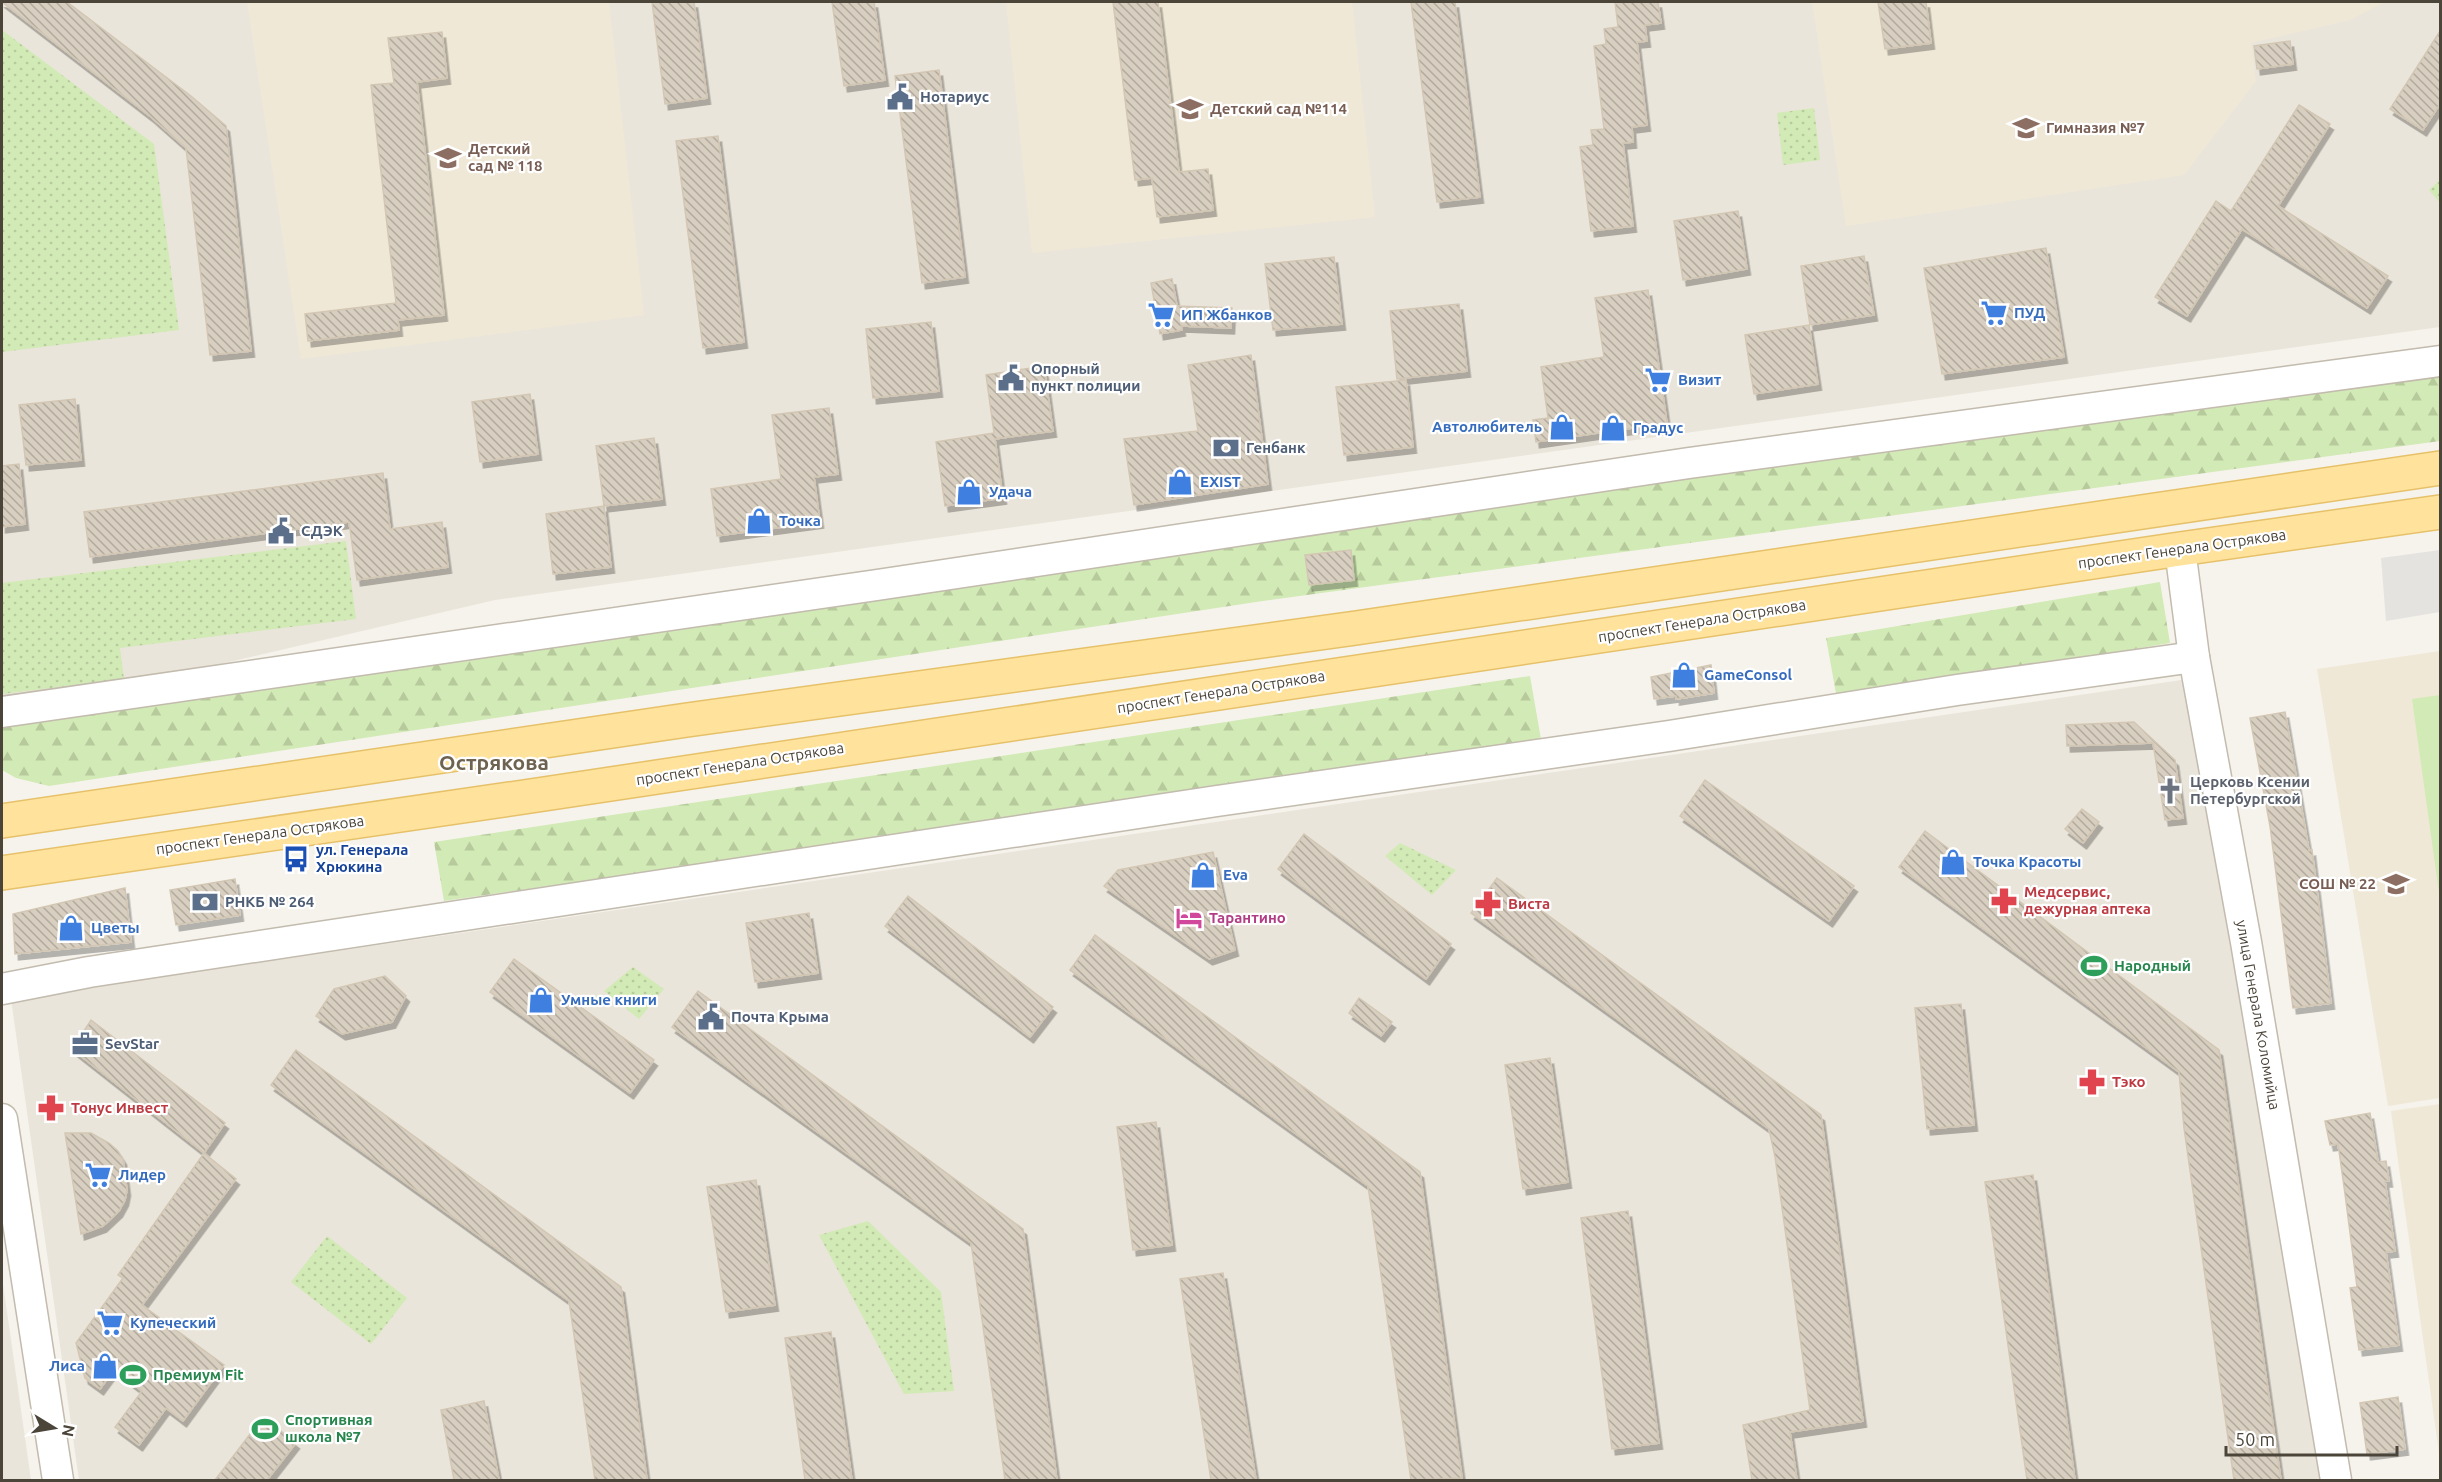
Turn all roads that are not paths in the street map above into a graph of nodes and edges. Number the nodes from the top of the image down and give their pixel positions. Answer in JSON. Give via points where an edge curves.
{"nodes":[{"id":1,"x":2440,"y":361,"type":"edge"},
{"id":2,"x":2440,"y":468,"type":"edge"},
{"id":3,"x":2440,"y":512,"type":"edge"},
{"id":4,"x":2180,"y":549,"type":"junction"},
{"id":5,"x":2194,"y":657,"type":"junction"},
{"id":6,"x":2,"y":712,"type":"edge"},
{"id":7,"x":2,"y":821,"type":"edge"},
{"id":8,"x":2,"y":873,"type":"edge"},
{"id":9,"x":2,"y":989,"type":"edge"},
{"id":10,"x":2,"y":1119,"type":"edge"},
{"id":11,"x":58,"y":1480,"type":"edge"},
{"id":12,"x":2336,"y":1480,"type":"edge"}],
"edges":[{"from":1,"to":6,"type":"street","via":[[1689,463]]},
{"from":2,"to":7,"type":"main road","via":[[1356,628],[525,743]]},
{"from":3,"to":4,"type":"main road","name":"проспект Генерала Острякова"},
{"from":4,"to":5,"type":"street","name":"улица Генерала Коломийца"},
{"from":4,"to":8,"type":"main road","name":"проспект Генерала Острякова"},
{"from":5,"to":9,"type":"street","via":[[821,860],[89,972]]},
{"from":5,"to":12,"type":"street","name":"улица Генерала Коломийца"},
{"from":10,"to":11,"type":"street"}]}
